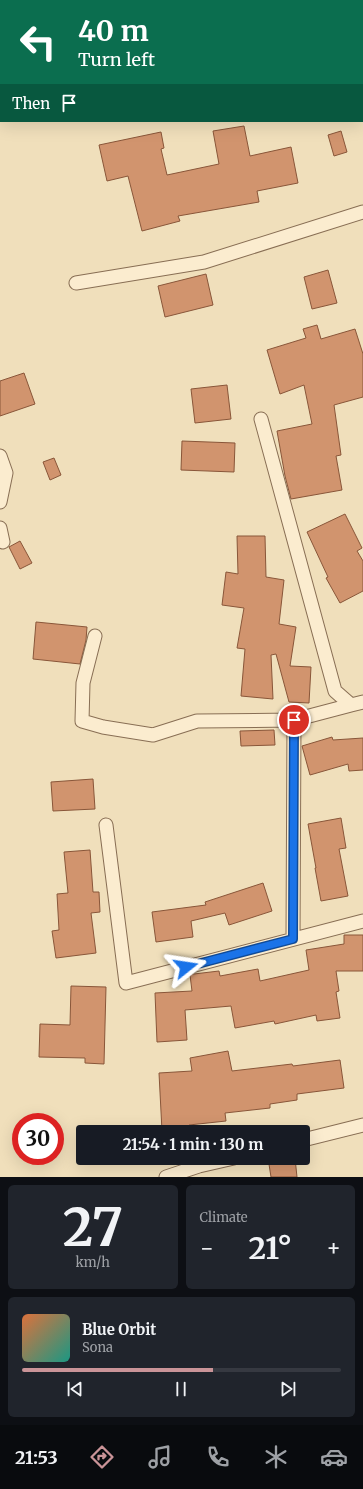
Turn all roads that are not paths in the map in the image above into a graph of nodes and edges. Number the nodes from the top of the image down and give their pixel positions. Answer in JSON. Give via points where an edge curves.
{"nodes":[{"id":1,"x":363,"y":212,"type":"edge"},
{"id":2,"x":76,"y":284,"type":"dead end"},
{"id":3,"x":261,"y":419,"type":"dead end"},
{"id":4,"x":0,"y":456,"type":"edge"},
{"id":5,"x":0,"y":502,"type":"edge"},
{"id":6,"x":0,"y":528,"type":"edge"},
{"id":7,"x":3,"y":542,"type":"dead end"},
{"id":8,"x":95,"y":636,"type":"dead end"},
{"id":9,"x":357,"y":704,"type":"edge"},
{"id":10,"x":294,"y":720,"type":"junction"},
{"id":11,"x":106,"y":825,"type":"dead end"},
{"id":12,"x":363,"y":920,"type":"edge"},
{"id":13,"x":293,"y":939,"type":"junction"},
{"id":14,"x":363,"y":1125,"type":"edge"},
{"id":15,"x":310,"y":1138,"type":"edge"},
{"id":16,"x":203,"y":1165,"type":"edge"},
{"id":17,"x":166,"y":1177,"type":"edge"}],
"edges":[{"from":1,"to":2,"type":"street","via":[[204,262]]},
{"from":3,"to":9,"type":"street","via":[[335,690]]},
{"from":4,"to":5,"type":"street","via":[[6,473]]},
{"from":6,"to":7,"type":"street"},
{"from":8,"to":10,"type":"street","via":[[83,683],[82,721],[153,735],[197,720]]},
{"from":9,"to":10,"type":"street"},
{"from":10,"to":13,"type":"street"},
{"from":11,"to":13,"type":"street","via":[[126,983]]},
{"from":12,"to":13,"type":"street"},
{"from":14,"to":15,"type":"street"},
{"from":16,"to":17,"type":"street"}]}
